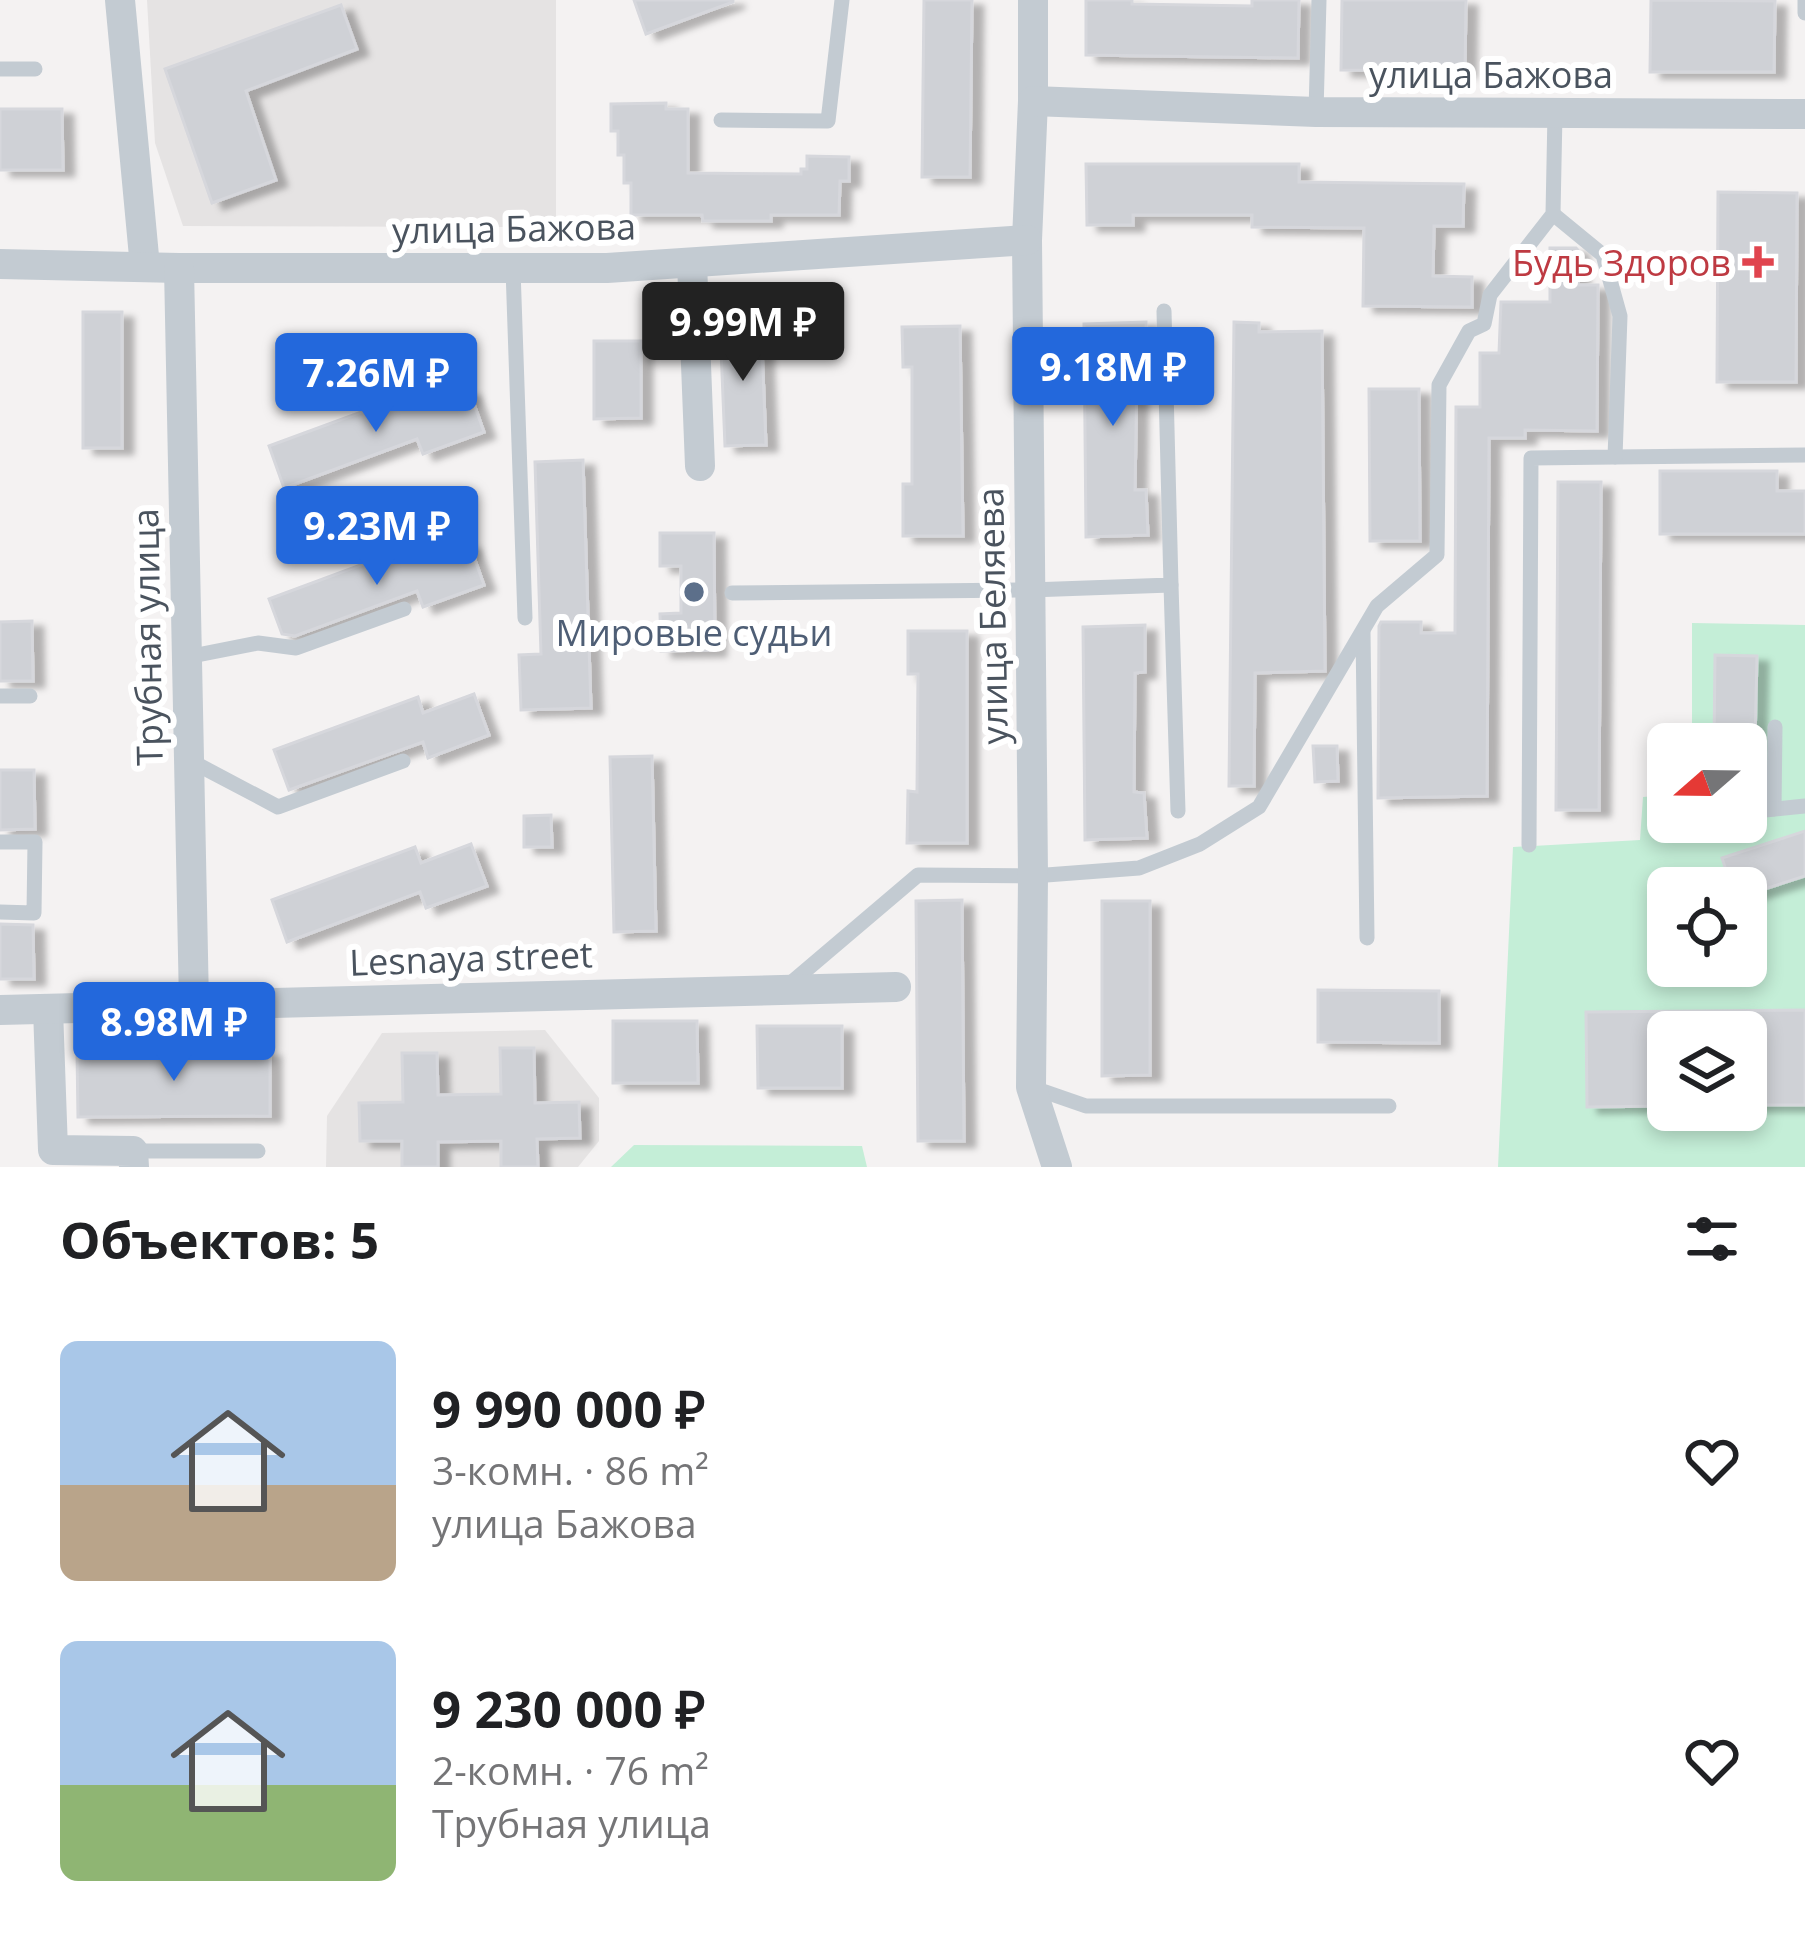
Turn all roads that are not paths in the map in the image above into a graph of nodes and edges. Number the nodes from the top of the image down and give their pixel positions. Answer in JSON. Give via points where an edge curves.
{"nodes":[{"id":1,"x":121,"y":0,"type":"edge"},
{"id":2,"x":842,"y":0,"type":"edge"},
{"id":3,"x":1033,"y":0,"type":"edge"},
{"id":4,"x":1318,"y":0,"type":"edge"},
{"id":5,"x":1805,"y":0,"type":"edge"},
{"id":6,"x":1805,"y":13,"type":"edge"},
{"id":7,"x":0,"y":69,"type":"edge"},
{"id":8,"x":35,"y":70,"type":"dead end"},
{"id":9,"x":1033,"y":100,"type":"junction"},
{"id":10,"x":1316,"y":112,"type":"junction"},
{"id":11,"x":1555,"y":113,"type":"junction"},
{"id":12,"x":1805,"y":115,"type":"edge"},
{"id":13,"x":722,"y":120,"type":"dead end"},
{"id":14,"x":1553,"y":214,"type":"junction"},
{"id":15,"x":1028,"y":241,"type":"junction"},
{"id":16,"x":692,"y":263,"type":"junction"},
{"id":17,"x":0,"y":264,"type":"edge"},
{"id":18,"x":145,"y":267,"type":"junction"},
{"id":19,"x":179,"y":268,"type":"junction"},
{"id":20,"x":513,"y":269,"type":"junction"},
{"id":21,"x":1165,"y":311,"type":"dead end"},
{"id":22,"x":1805,"y":455,"type":"edge"},
{"id":23,"x":1615,"y":457,"type":"junction"},
{"id":24,"x":700,"y":466,"type":"dead end"},
{"id":25,"x":1171,"y":585,"type":"junction"},
{"id":26,"x":1030,"y":590,"type":"junction"},
{"id":27,"x":732,"y":593,"type":"dead end"},
{"id":28,"x":404,"y":609,"type":"dead end"},
{"id":29,"x":525,"y":618,"type":"dead end"},
{"id":30,"x":1364,"y":629,"type":"junction"},
{"id":31,"x":187,"y":657,"type":"junction"},
{"id":32,"x":0,"y":696,"type":"edge"},
{"id":33,"x":30,"y":696,"type":"dead end"},
{"id":34,"x":1775,"y":727,"type":"dead end"},
{"id":35,"x":188,"y":760,"type":"junction"},
{"id":36,"x":404,"y":760,"type":"dead end"},
{"id":37,"x":1805,"y":806,"type":"edge"},
{"id":38,"x":1774,"y":809,"type":"junction"},
{"id":39,"x":1767,"y":810,"type":"edge"},
{"id":40,"x":1178,"y":811,"type":"dead end"},
{"id":41,"x":0,"y":842,"type":"edge"},
{"id":42,"x":1529,"y":845,"type":"dead end"},
{"id":43,"x":1034,"y":876,"type":"junction"},
{"id":44,"x":0,"y":913,"type":"edge"},
{"id":45,"x":1366,"y":938,"type":"dead end"},
{"id":46,"x":896,"y":986,"type":"dead end"},
{"id":47,"x":785,"y":988,"type":"junction"},
{"id":48,"x":194,"y":1004,"type":"junction"},
{"id":49,"x":48,"y":1009,"type":"junction"},
{"id":50,"x":0,"y":1010,"type":"edge"},
{"id":51,"x":1031,"y":1088,"type":"junction"},
{"id":52,"x":1390,"y":1106,"type":"dead end"},
{"id":53,"x":258,"y":1151,"type":"dead end"},
{"id":54,"x":134,"y":1159,"type":"edge"},
{"id":55,"x":1057,"y":1167,"type":"edge"}],
"edges":[{"from":1,"to":18,"type":"street"},
{"from":2,"to":13,"type":"lane","via":[[828,121]]},
{"from":3,"to":9,"type":"street","name":"улица Беляева"},
{"from":4,"to":10,"type":"lane"},
{"from":5,"to":6,"type":"lane"},
{"from":7,"to":8,"type":"lane"},
{"from":9,"to":10,"type":"street","name":"улица Бажова"},
{"from":9,"to":15,"type":"street","name":"улица Беляева"},
{"from":10,"to":11,"type":"street","name":"улица Бажова"},
{"from":11,"to":12,"type":"street","name":"улица Бажова"},
{"from":11,"to":14,"type":"lane"},
{"from":14,"to":23,"type":"lane","via":[[1603,255],[1620,316]]},
{"from":14,"to":30,"type":"lane","via":[[1490,296],[1484,324],[1468,331],[1439,386],[1437,554],[1377,606]]},
{"from":15,"to":16,"type":"street","name":"улица Бажова"},
{"from":15,"to":26,"type":"street","name":"улица Беляева"},
{"from":16,"to":20,"type":"street","name":"улица Бажова"},
{"from":16,"to":24,"type":"street"},
{"from":17,"to":18,"type":"street","name":"улица Бажова"},
{"from":18,"to":19,"type":"street","name":"улица Бажова"},
{"from":19,"to":20,"type":"street","name":"улица Бажова"},
{"from":19,"to":31,"type":"street","name":"Трубная улица"},
{"from":20,"to":29,"type":"lane"},
{"from":21,"to":25,"type":"lane"},
{"from":22,"to":23,"type":"lane"},
{"from":23,"to":42,"type":"lane","via":[[1531,458]]},
{"from":25,"to":26,"type":"lane"},
{"from":25,"to":40,"type":"lane"},
{"from":26,"to":27,"type":"lane"},
{"from":26,"to":43,"type":"street","name":"улица Беляева"},
{"from":28,"to":31,"type":"lane","via":[[296,648],[258,643]]},
{"from":30,"to":43,"type":"lane","via":[[1259,807],[1200,844],[1138,868]]},
{"from":30,"to":45,"type":"lane"},
{"from":31,"to":35,"type":"street","name":"Трубная улица"},
{"from":32,"to":33,"type":"lane"},
{"from":34,"to":38,"type":"lane"},
{"from":35,"to":36,"type":"lane","via":[[278,807]]},
{"from":35,"to":48,"type":"street","name":"Трубная улица"},
{"from":37,"to":38,"type":"lane"},
{"from":38,"to":39,"type":"lane"},
{"from":41,"to":44,"type":"lane","via":[[35,842],[34,913]]},
{"from":43,"to":47,"type":"lane","via":[[918,875]]},
{"from":43,"to":51,"type":"street","name":"улица Беляева"},
{"from":46,"to":47,"type":"street","name":"Lesnaya street"},
{"from":47,"to":48,"type":"street","name":"Lesnaya street"},
{"from":48,"to":49,"type":"street","name":"Lesnaya street"},
{"from":49,"to":50,"type":"street","name":"Lesnaya street"},
{"from":49,"to":54,"type":"street","via":[[53,1150]]},
{"from":51,"to":52,"type":"lane","via":[[1086,1106]]},
{"from":51,"to":55,"type":"street","name":"улица Беляева"},
{"from":53,"to":54,"type":"lane"}]}
